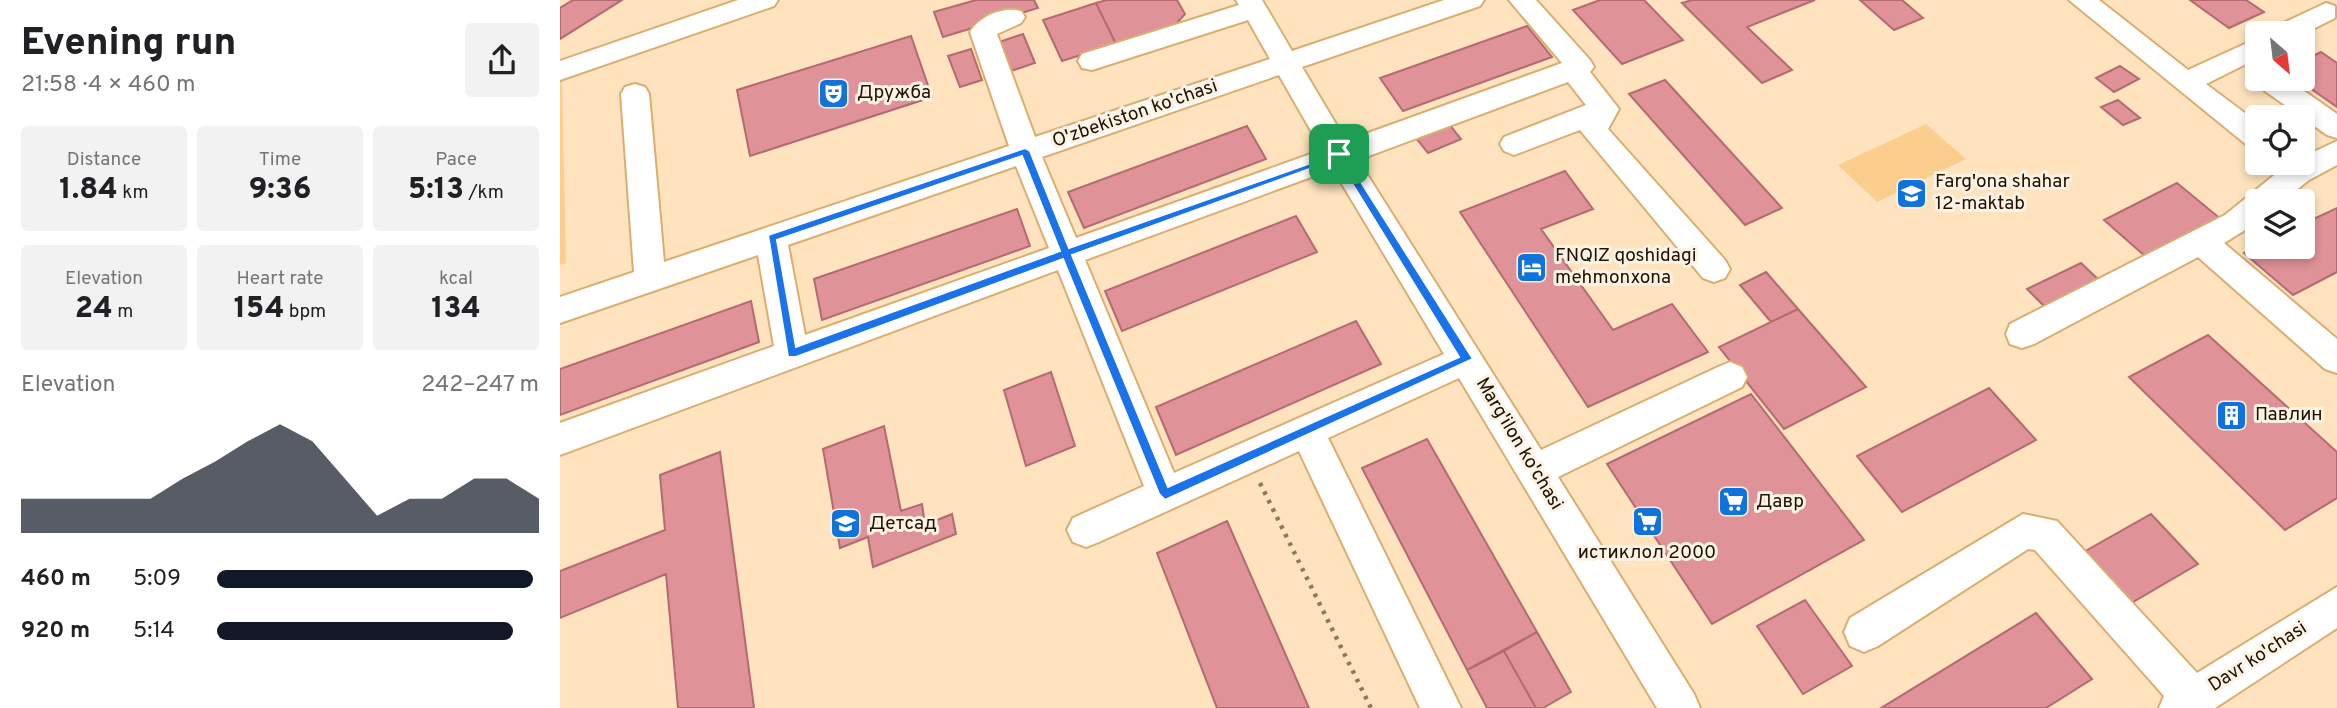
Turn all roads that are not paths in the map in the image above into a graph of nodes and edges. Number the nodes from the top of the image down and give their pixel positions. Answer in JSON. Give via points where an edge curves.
{"nodes":[{"id":1,"x":765,"y":0,"type":"edge"},
{"id":2,"x":1471,"y":0,"type":"edge"},
{"id":3,"x":1522,"y":0,"type":"edge"},
{"id":4,"x":2082,"y":0,"type":"edge"},
{"id":5,"x":1252,"y":5,"type":"edge"},
{"id":6,"x":2324,"y":10,"type":"edge"},
{"id":7,"x":1012,"y":18,"type":"dead end"},
{"id":8,"x":2305,"y":21,"type":"edge"},
{"id":9,"x":2245,"y":60,"type":"edge"},
{"id":10,"x":1092,"y":61,"type":"dead end"},
{"id":11,"x":1284,"y":63,"type":"junction"},
{"id":12,"x":1573,"y":70,"type":"junction"},
{"id":13,"x":560,"y":71,"type":"edge"},
{"id":14,"x":2186,"y":83,"type":"junction"},
{"id":15,"x":2285,"y":91,"type":"edge"},
{"id":16,"x":635,"y":94,"type":"dead end"},
{"id":17,"x":1605,"y":109,"type":"junction"},
{"id":18,"x":2337,"y":128,"type":"edge"},
{"id":19,"x":2245,"y":129,"type":"edge"},
{"id":20,"x":1514,"y":145,"type":"dead end"},
{"id":21,"x":1025,"y":151,"type":"junction"},
{"id":22,"x":2337,"y":152,"type":"edge"},
{"id":23,"x":1339,"y":154,"type":"junction"},
{"id":24,"x":2315,"y":160,"type":"edge"},
{"id":25,"x":2286,"y":175,"type":"edge"},
{"id":26,"x":2273,"y":189,"type":"edge"},
{"id":27,"x":2245,"y":216,"type":"edge"},
{"id":28,"x":771,"y":238,"type":"junction"},
{"id":29,"x":2201,"y":241,"type":"junction"},
{"id":30,"x":1066,"y":253,"type":"junction"},
{"id":31,"x":1714,"y":269,"type":"dead end"},
{"id":32,"x":650,"y":279,"type":"junction"},
{"id":33,"x":560,"y":310,"type":"edge"},
{"id":34,"x":2022,"y":334,"type":"dead end"},
{"id":35,"x":792,"y":354,"type":"junction"},
{"id":36,"x":1467,"y":359,"type":"junction"},
{"id":37,"x":2337,"y":359,"type":"edge"},
{"id":38,"x":1730,"y":377,"type":"dead end"},
{"id":39,"x":1307,"y":431,"type":"junction"},
{"id":40,"x":560,"y":439,"type":"edge"},
{"id":41,"x":1535,"y":470,"type":"junction"},
{"id":42,"x":1165,"y":494,"type":"junction"},
{"id":43,"x":1086,"y":530,"type":"dead end"},
{"id":44,"x":2337,"y":606,"type":"edge"},
{"id":45,"x":1864,"y":632,"type":"dead end"},
{"id":46,"x":2186,"y":703,"type":"edge"},
{"id":47,"x":1441,"y":708,"type":"edge"},
{"id":48,"x":1680,"y":708,"type":"edge"}],
"edges":[{"from":1,"to":13,"type":"street"},
{"from":2,"to":11,"type":"street","name":"O'zbekiston ko'chasi"},
{"from":3,"to":12,"type":"street","via":[[1580,67]]},
{"from":4,"to":14,"type":"street"},
{"from":5,"to":10,"type":"street"},
{"from":5,"to":11,"type":"street","name":"Marg'ilon ko'chasi"},
{"from":6,"to":8,"type":"street"},
{"from":7,"to":21,"type":"street","via":[[983,32]]},
{"from":9,"to":14,"type":"street"},
{"from":11,"to":21,"type":"street","name":"O'zbekiston ko'chasi"},
{"from":11,"to":23,"type":"street","name":"Marg'ilon ko'chasi"},
{"from":12,"to":17,"type":"street"},
{"from":12,"to":23,"type":"street"},
{"from":14,"to":19,"type":"street"},
{"from":15,"to":18,"type":"street"},
{"from":16,"to":32,"type":"street"},
{"from":17,"to":20,"type":"lane"},
{"from":17,"to":31,"type":"street","via":[[1594,131]]},
{"from":21,"to":28,"type":"street","name":"O'zbekiston ko'chasi"},
{"from":21,"to":30,"type":"street"},
{"from":22,"to":24,"type":"street"},
{"from":23,"to":30,"type":"street"},
{"from":23,"to":36,"type":"street","name":"Marg'ilon ko'chasi"},
{"from":25,"to":26,"type":"street"},
{"from":27,"to":29,"type":"street"},
{"from":28,"to":32,"type":"street","name":"O'zbekiston ko'chasi"},
{"from":28,"to":35,"type":"street"},
{"from":29,"to":34,"type":"street"},
{"from":29,"to":37,"type":"street"},
{"from":30,"to":35,"type":"street"},
{"from":30,"to":42,"type":"street"},
{"from":32,"to":33,"type":"street","name":"O'zbekiston ko'chasi"},
{"from":35,"to":40,"type":"street"},
{"from":36,"to":39,"type":"street"},
{"from":36,"to":41,"type":"street","name":"Marg'ilon ko'chasi"},
{"from":38,"to":41,"type":"street"},
{"from":39,"to":42,"type":"street"},
{"from":39,"to":47,"type":"street"},
{"from":41,"to":48,"type":"street","name":"Marg'ilon ko'chasi"},
{"from":42,"to":43,"type":"street"},
{"from":44,"to":46,"type":"street","name":"Davr ko'chasi"},
{"from":45,"to":46,"type":"street","via":[[2023,531],[2044,533]]}]}
